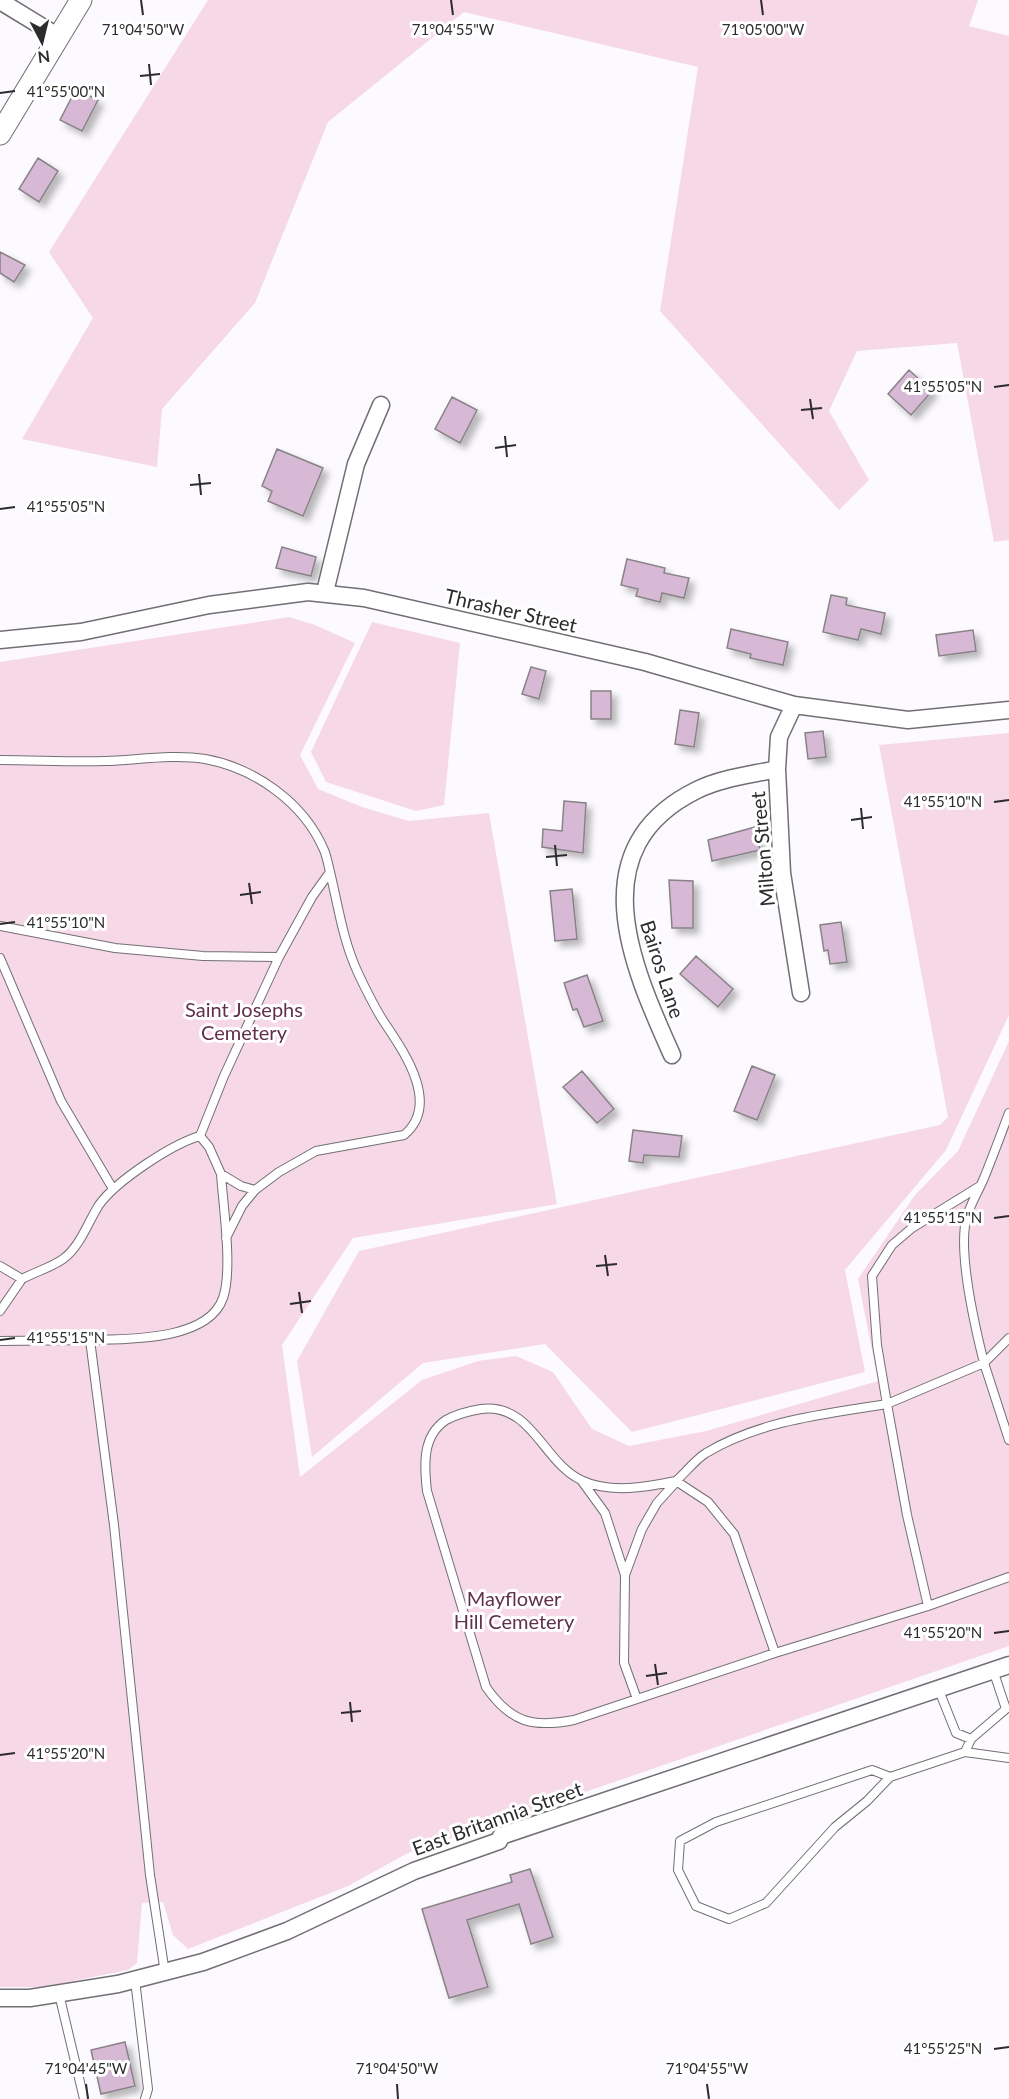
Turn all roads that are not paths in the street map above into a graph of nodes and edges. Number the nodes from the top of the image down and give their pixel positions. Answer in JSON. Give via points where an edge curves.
{"nodes":[{"id":1,"x":81,"y":0,"type":"edge"},
{"id":2,"x":0,"y":2,"type":"edge"},
{"id":3,"x":59,"y":37,"type":"junction"},
{"id":4,"x":0,"y":134,"type":"edge"},
{"id":5,"x":381,"y":405,"type":"dead end"},
{"id":6,"x":325,"y":592,"type":"junction"},
{"id":7,"x":0,"y":640,"type":"edge"},
{"id":8,"x":794,"y":705,"type":"junction"},
{"id":9,"x":1009,"y":710,"type":"edge"},
{"id":10,"x":0,"y":760,"type":"edge"},
{"id":11,"x":777,"y":769,"type":"junction"},
{"id":12,"x":330,"y":872,"type":"junction"},
{"id":13,"x":0,"y":926,"type":"edge"},
{"id":14,"x":279,"y":957,"type":"junction"},
{"id":15,"x":0,"y":958,"type":"edge"},
{"id":16,"x":801,"y":993,"type":"dead end"},
{"id":17,"x":672,"y":1055,"type":"dead end"},
{"id":18,"x":1009,"y":1113,"type":"edge"},
{"id":19,"x":200,"y":1136,"type":"junction"},
{"id":20,"x":1009,"y":1145,"type":"edge"},
{"id":21,"x":997,"y":1146,"type":"junction"},
{"id":22,"x":221,"y":1174,"type":"junction"},
{"id":23,"x":980,"y":1186,"type":"junction"},
{"id":24,"x":113,"y":1189,"type":"junction"},
{"id":25,"x":255,"y":1190,"type":"junction"},
{"id":26,"x":225,"y":1241,"type":"junction"},
{"id":27,"x":0,"y":1266,"type":"edge"},
{"id":28,"x":22,"y":1279,"type":"junction"},
{"id":29,"x":0,"y":1311,"type":"edge"},
{"id":30,"x":1009,"y":1338,"type":"edge"},
{"id":31,"x":90,"y":1340,"type":"junction"},
{"id":32,"x":0,"y":1341,"type":"edge"},
{"id":33,"x":984,"y":1363,"type":"junction"},
{"id":34,"x":887,"y":1404,"type":"junction"},
{"id":35,"x":1009,"y":1440,"type":"edge"},
{"id":36,"x":581,"y":1480,"type":"junction"},
{"id":37,"x":676,"y":1482,"type":"junction"},
{"id":38,"x":625,"y":1575,"type":"junction"},
{"id":39,"x":1009,"y":1577,"type":"edge"},
{"id":40,"x":928,"y":1606,"type":"junction"},
{"id":41,"x":776,"y":1653,"type":"junction"},
{"id":42,"x":1009,"y":1665,"type":"edge"},
{"id":43,"x":993,"y":1670,"type":"junction"},
{"id":44,"x":938,"y":1688,"type":"junction"},
{"id":45,"x":637,"y":1699,"type":"junction"},
{"id":46,"x":971,"y":1739,"type":"junction"},
{"id":47,"x":965,"y":1752,"type":"junction"},
{"id":48,"x":1009,"y":1758,"type":"edge"},
{"id":49,"x":890,"y":1777,"type":"junction"},
{"id":50,"x":165,"y":1974,"type":"junction"},
{"id":51,"x":135,"y":1980,"type":"junction"},
{"id":52,"x":59,"y":1994,"type":"junction"},
{"id":53,"x":0,"y":1998,"type":"edge"},
{"id":54,"x":84,"y":2099,"type":"edge"},
{"id":55,"x":145,"y":2099,"type":"edge"}],
"edges":[{"from":1,"to":3,"type":"street"},
{"from":2,"to":3,"type":"street"},
{"from":3,"to":4,"type":"street"},
{"from":5,"to":6,"type":"street","via":[[356,464]]},
{"from":6,"to":7,"type":"street","name":"Thrasher Street","via":[[209,605],[81,632]]},
{"from":6,"to":8,"type":"street","name":"Thrasher Street","via":[[645,662]]},
{"from":8,"to":9,"type":"street","name":"Thrasher Street","via":[[908,720]]},
{"from":8,"to":11,"type":"street","name":"Milton Street","via":[[779,737]]},
{"from":10,"to":12,"type":"lane","via":[[192,758],[229,765],[267,784],[294,807],[313,829]]},
{"from":11,"to":16,"type":"street","name":"Milton Street","via":[[782,873]]},
{"from":11,"to":17,"type":"street","name":"Bairos Lane","via":[[709,785],[675,804],[645,835],[628,869],[623,909],[630,947]]},
{"from":12,"to":14,"type":"lane"},
{"from":12,"to":25,"type":"lane","via":[[358,973],[412,1068],[419,1115],[414,1127],[404,1135],[315,1151]]},
{"from":13,"to":14,"type":"lane","via":[[114,948]]},
{"from":14,"to":19,"type":"lane"},
{"from":15,"to":24,"type":"lane","via":[[61,1101]]},
{"from":18,"to":21,"type":"lane"},
{"from":19,"to":22,"type":"lane"},
{"from":19,"to":24,"type":"lane","via":[[181,1141]]},
{"from":20,"to":21,"type":"lane"},
{"from":21,"to":23,"type":"lane"},
{"from":22,"to":25,"type":"lane"},
{"from":22,"to":26,"type":"lane"},
{"from":23,"to":33,"type":"lane","via":[[964,1234]]},
{"from":23,"to":34,"type":"lane","via":[[912,1228],[892,1245],[872,1276]]},
{"from":24,"to":28,"type":"lane","via":[[63,1259]]},
{"from":25,"to":26,"type":"lane","via":[[242,1206]]},
{"from":26,"to":31,"type":"lane","via":[[224,1297],[204,1322],[173,1333]]},
{"from":27,"to":28,"type":"lane"},
{"from":28,"to":29,"type":"lane"},
{"from":30,"to":33,"type":"lane"},
{"from":31,"to":32,"type":"lane"},
{"from":31,"to":50,"type":"lane","via":[[114,1525],[150,1875]]},
{"from":33,"to":34,"type":"lane"},
{"from":33,"to":35,"type":"lane"},
{"from":34,"to":37,"type":"lane","via":[[782,1422],[745,1434],[705,1454]]},
{"from":34,"to":40,"type":"lane"},
{"from":36,"to":37,"type":"lane","via":[[642,1488]]},
{"from":36,"to":38,"type":"lane","via":[[604,1513]]},
{"from":36,"to":45,"type":"lane","via":[[519,1418],[505,1410],[476,1410],[450,1418],[436,1427],[425,1457],[427,1491],[486,1687],[500,1707],[535,1724],[553,1724]]},
{"from":37,"to":38,"type":"lane","via":[[657,1503],[642,1529]]},
{"from":37,"to":41,"type":"lane","via":[[708,1502],[734,1534]]},
{"from":38,"to":45,"type":"lane","via":[[624,1663]]},
{"from":39,"to":40,"type":"lane"},
{"from":40,"to":41,"type":"lane"},
{"from":41,"to":45,"type":"lane"},
{"from":42,"to":43,"type":"street","name":"East Britannia Street"},
{"from":43,"to":44,"type":"street","name":"East Britannia Street"},
{"from":43,"to":46,"type":"lane","via":[[1006,1709]]},
{"from":44,"to":46,"type":"lane","via":[[956,1733]]},
{"from":44,"to":50,"type":"street","name":"East Britannia Street","via":[[501,1836],[499,1841],[414,1870],[271,1938]]},
{"from":46,"to":47,"type":"lane"},
{"from":47,"to":48,"type":"lane"},
{"from":47,"to":49,"type":"lane"},
{"from":49,"to":49,"type":"lane","via":[[835,1827],[766,1903],[729,1919],[696,1906],[678,1870],[680,1841],[716,1822],[872,1770]]},
{"from":50,"to":51,"type":"street","name":"East Britannia Street"},
{"from":51,"to":52,"type":"street","name":"East Britannia Street"},
{"from":51,"to":55,"type":"lane","via":[[148,2089]]},
{"from":52,"to":53,"type":"street","name":"East Britannia Street"},
{"from":52,"to":54,"type":"lane"}]}
